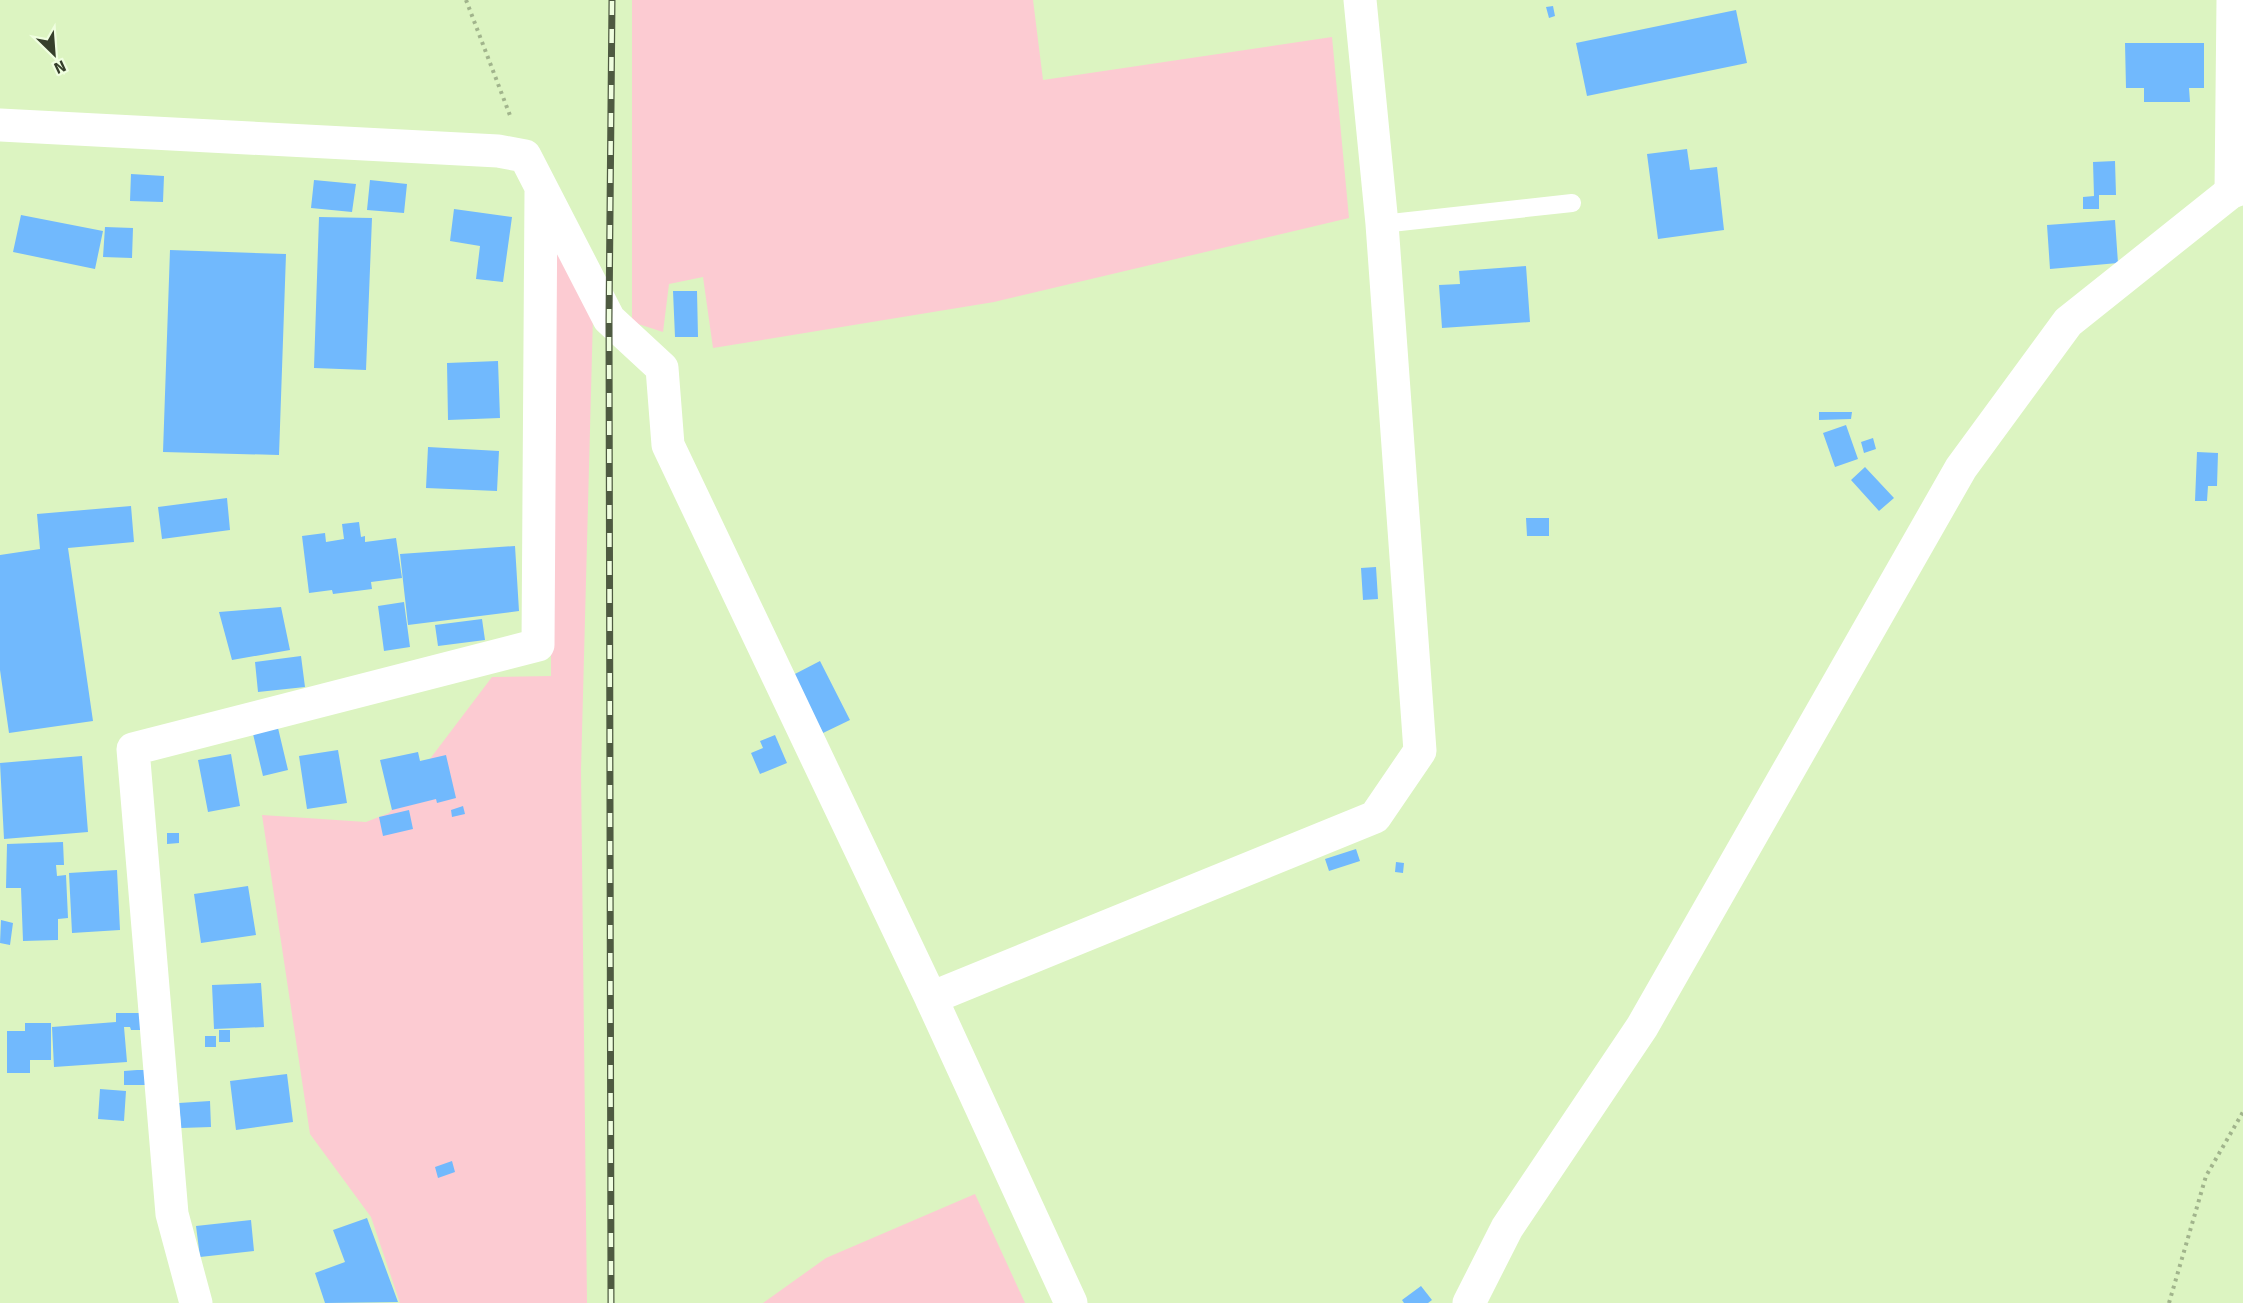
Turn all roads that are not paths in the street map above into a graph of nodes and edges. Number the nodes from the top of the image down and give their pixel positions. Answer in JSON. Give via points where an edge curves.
{"nodes":[{"id":1,"x":1360,"y":0,"type":"edge"},
{"id":2,"x":2233,"y":0,"type":"edge"},
{"id":3,"x":0,"y":125,"type":"edge"},
{"id":4,"x":541,"y":186,"type":"junction"},
{"id":5,"x":2237,"y":190,"type":"edge"},
{"id":6,"x":1572,"y":203,"type":"dead end"},
{"id":7,"x":1382,"y":224,"type":"junction"},
{"id":8,"x":931,"y":998,"type":"junction"},
{"id":9,"x":196,"y":1303,"type":"edge"},
{"id":10,"x":1071,"y":1303,"type":"edge"},
{"id":11,"x":1469,"y":1303,"type":"edge"}],
"edges":[{"from":1,"to":7,"type":"street"},
{"from":2,"to":5,"type":"street"},
{"from":3,"to":4,"type":"street","via":[[498,151],[525,156]]},
{"from":4,"to":8,"type":"street","via":[[609,319],[662,368],[668,445]]},
{"from":4,"to":9,"type":"street","via":[[538,645],[133,749],[172,1214]]},
{"from":5,"to":11,"type":"street","via":[[2067,322],[1960,468],[1642,1027],[1507,1228]]},
{"from":6,"to":7,"type":"lane"},
{"from":7,"to":8,"type":"street","via":[[1420,751],[1375,817]]},
{"from":8,"to":10,"type":"street"}]}
